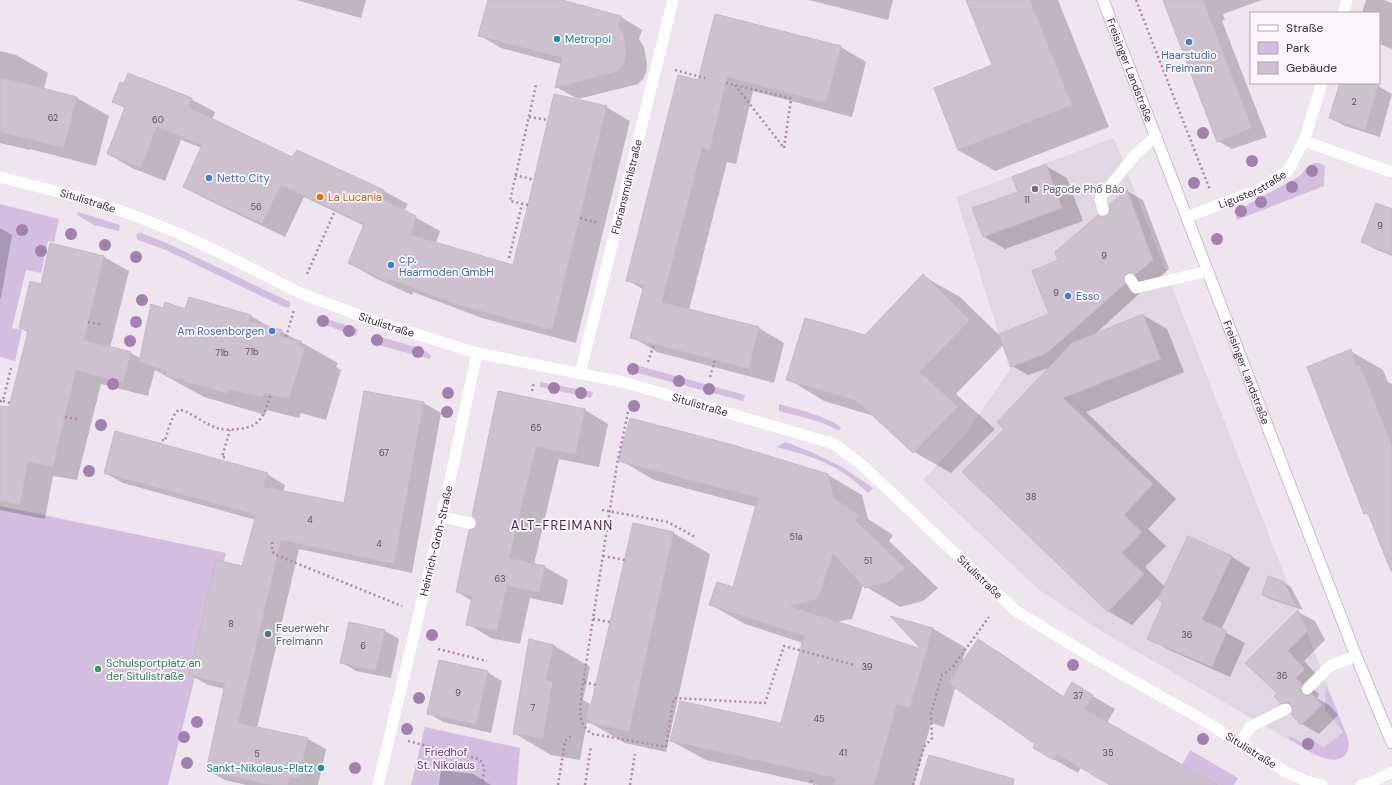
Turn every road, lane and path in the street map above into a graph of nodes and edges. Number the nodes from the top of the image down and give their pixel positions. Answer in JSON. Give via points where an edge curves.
{"nodes":[{"id":1,"x":673,"y":0,"type":"edge"},
{"id":2,"x":1104,"y":0,"type":"edge"},
{"id":3,"x":1136,"y":0,"type":"edge"},
{"id":4,"x":1347,"y":0,"type":"edge"},
{"id":5,"x":1343,"y":12,"type":"edge"},
{"id":6,"x":675,"y":70,"type":"dead end"},
{"id":7,"x":705,"y":78,"type":"dead end"},
{"id":8,"x":726,"y":83,"type":"dead end"},
{"id":9,"x":1322,"y":84,"type":"edge"},
{"id":10,"x":536,"y":85,"type":"dead end"},
{"id":11,"x":735,"y":85,"type":"junction"},
{"id":12,"x":529,"y":117,"type":"junction"},
{"id":13,"x":548,"y":120,"type":"dead end"},
{"id":14,"x":1156,"y":136,"type":"junction"},
{"id":15,"x":1304,"y":141,"type":"junction"},
{"id":16,"x":1392,"y":172,"type":"edge"},
{"id":17,"x":516,"y":175,"type":"junction"},
{"id":18,"x":0,"y":177,"type":"edge"},
{"id":19,"x":534,"y":180,"type":"dead end"},
{"id":20,"x":522,"y":204,"type":"junction"},
{"id":21,"x":528,"y":205,"type":"dead end"},
{"id":22,"x":1216,"y":205,"type":"junction"},
{"id":23,"x":1103,"y":210,"type":"dead end"},
{"id":24,"x":334,"y":213,"type":"dead end"},
{"id":25,"x":1187,"y":217,"type":"junction"},
{"id":26,"x":580,"y":218,"type":"dead end"},
{"id":27,"x":598,"y":223,"type":"dead end"},
{"id":28,"x":509,"y":258,"type":"dead end"},
{"id":29,"x":1208,"y":271,"type":"junction"},
{"id":30,"x":306,"y":274,"type":"dead end"},
{"id":31,"x":1130,"y":279,"type":"dead end"},
{"id":32,"x":300,"y":293,"type":"junction"},
{"id":33,"x":88,"y":322,"type":"dead end"},
{"id":34,"x":102,"y":325,"type":"dead end"},
{"id":35,"x":286,"y":337,"type":"dead end"},
{"id":36,"x":654,"y":344,"type":"dead end"},
{"id":37,"x":477,"y":353,"type":"junction"},
{"id":38,"x":715,"y":360,"type":"dead end"},
{"id":39,"x":648,"y":362,"type":"dead end"},
{"id":40,"x":11,"y":368,"type":"dead end"},
{"id":41,"x":580,"y":373,"type":"junction"},
{"id":42,"x":710,"y":377,"type":"dead end"},
{"id":43,"x":270,"y":394,"type":"dead end"},
{"id":44,"x":1,"y":401,"type":"edge"},
{"id":45,"x":10,"y":403,"type":"dead end"},
{"id":46,"x":628,"y":412,"type":"dead end"},
{"id":47,"x":65,"y":417,"type":"dead end"},
{"id":48,"x":77,"y":420,"type":"dead end"},
{"id":49,"x":230,"y":430,"type":"junction"},
{"id":50,"x":162,"y":440,"type":"dead end"},
{"id":51,"x":225,"y":457,"type":"dead end"},
{"id":52,"x":602,"y":510,"type":"dead end"},
{"id":53,"x":609,"y":512,"type":"junction"},
{"id":54,"x":442,"y":517,"type":"junction"},
{"id":55,"x":470,"y":523,"type":"dead end"},
{"id":56,"x":695,"y":537,"type":"dead end"},
{"id":57,"x":272,"y":542,"type":"dead end"},
{"id":58,"x":603,"y":556,"type":"junction"},
{"id":59,"x":624,"y":560,"type":"dead end"},
{"id":60,"x":403,"y":607,"type":"dead end"},
{"id":61,"x":990,"y":617,"type":"dead end"},
{"id":62,"x":593,"y":618,"type":"junction"},
{"id":63,"x":610,"y":622,"type":"dead end"},
{"id":64,"x":438,"y":649,"type":"dead end"},
{"id":65,"x":1356,"y":656,"type":"junction"},
{"id":66,"x":487,"y":661,"type":"dead end"},
{"id":67,"x":854,"y":665,"type":"dead end"},
{"id":68,"x":584,"y":682,"type":"junction"},
{"id":69,"x":596,"y":685,"type":"dead end"},
{"id":70,"x":1307,"y":689,"type":"dead end"},
{"id":71,"x":1286,"y":709,"type":"dead end"},
{"id":72,"x":391,"y":733,"type":"junction"},
{"id":73,"x":572,"y":736,"type":"dead end"},
{"id":74,"x":1240,"y":743,"type":"junction"},
{"id":75,"x":1392,"y":743,"type":"edge"},
{"id":76,"x":591,"y":746,"type":"dead end"},
{"id":77,"x":635,"y":754,"type":"dead end"},
{"id":78,"x":1392,"y":772,"type":"edge"},
{"id":79,"x":810,"y":780,"type":"dead end"},
{"id":80,"x":378,"y":785,"type":"edge"},
{"id":81,"x":482,"y":785,"type":"edge"},
{"id":82,"x":558,"y":785,"type":"edge"},
{"id":83,"x":585,"y":785,"type":"edge"},
{"id":84,"x":630,"y":785,"type":"edge"},
{"id":85,"x":814,"y":785,"type":"edge"},
{"id":86,"x":913,"y":785,"type":"edge"},
{"id":87,"x":1322,"y":785,"type":"edge"},
{"id":88,"x":1362,"y":785,"type":"edge"}],
"edges":[{"from":1,"to":41,"type":"street","name":"Floriansmühlstraße"},
{"from":2,"to":14,"type":"street","name":"Freisinger Landstraße"},
{"from":3,"to":22,"type":"path"},
{"from":4,"to":5,"type":"street"},
{"from":6,"to":7,"type":"path"},
{"from":8,"to":11,"type":"path"},
{"from":9,"to":15,"type":"street","name":"Ligusterstraße"},
{"from":10,"to":12,"type":"path"},
{"from":11,"to":11,"type":"path","via":[[793,99],[784,148]]},
{"from":12,"to":13,"type":"path"},
{"from":12,"to":17,"type":"path"},
{"from":14,"to":23,"type":"street","via":[[1136,154],[1100,198]]},
{"from":14,"to":25,"type":"street","name":"Freisinger Landstraße"},
{"from":15,"to":16,"type":"street"},
{"from":15,"to":22,"type":"street","name":"Ligusterstraße","via":[[1288,171],[1258,190]]},
{"from":17,"to":19,"type":"path"},
{"from":17,"to":20,"type":"path","via":[[510,201]]},
{"from":18,"to":32,"type":"street","name":"Situlistraße","via":[[78,197],[133,215],[217,251]]},
{"from":20,"to":21,"type":"path"},
{"from":20,"to":28,"type":"path"},
{"from":22,"to":25,"type":"street","name":"Ligusterstraße"},
{"from":24,"to":30,"type":"path"},
{"from":25,"to":29,"type":"street","name":"Freisinger Landstraße"},
{"from":26,"to":27,"type":"path"},
{"from":29,"to":31,"type":"street","via":[[1136,288]]},
{"from":29,"to":65,"type":"street","name":"Freisinger Landstraße"},
{"from":32,"to":35,"type":"path"},
{"from":32,"to":37,"type":"street","name":"Situlistraße","via":[[371,320]]},
{"from":33,"to":34,"type":"path"},
{"from":36,"to":39,"type":"path"},
{"from":37,"to":41,"type":"street","name":"Situlistraße"},
{"from":37,"to":54,"type":"street","name":"Heinrich-Groh-Straße"},
{"from":38,"to":42,"type":"path"},
{"from":40,"to":44,"type":"path"},
{"from":41,"to":74,"type":"street","name":"Situlistraße","via":[[623,382],[834,444],[862,466],[1016,611]]},
{"from":43,"to":49,"type":"path","via":[[264,415],[257,423],[247,428]]},
{"from":44,"to":45,"type":"path"},
{"from":46,"to":53,"type":"path"},
{"from":47,"to":48,"type":"path"},
{"from":49,"to":50,"type":"path","via":[[209,425],[186,410],[180,409],[174,415],[165,441]]},
{"from":49,"to":51,"type":"path","via":[[222,457]]},
{"from":52,"to":53,"type":"path"},
{"from":53,"to":56,"type":"path","via":[[668,522]]},
{"from":53,"to":58,"type":"path"},
{"from":54,"to":55,"type":"street"},
{"from":54,"to":72,"type":"street","name":"Heinrich-Groh-Straße"},
{"from":57,"to":60,"type":"path","via":[[272,551],[276,555]]},
{"from":58,"to":59,"type":"path"},
{"from":58,"to":62,"type":"path"},
{"from":61,"to":86,"type":"path","via":[[952,668],[942,675],[931,713],[932,738],[924,747]]},
{"from":62,"to":63,"type":"path"},
{"from":62,"to":68,"type":"path"},
{"from":64,"to":66,"type":"path"},
{"from":65,"to":70,"type":"street","via":[[1330,666]]},
{"from":65,"to":75,"type":"street","name":"Freisinger Landstraße"},
{"from":67,"to":68,"type":"path","via":[[784,646],[765,703],[674,698],[666,747],[593,734],[586,730],[580,715]]},
{"from":68,"to":69,"type":"path"},
{"from":71,"to":74,"type":"street","via":[[1250,727]]},
{"from":72,"to":80,"type":"street"},
{"from":72,"to":81,"type":"path","via":[[479,759],[484,769]]},
{"from":73,"to":82,"type":"path","via":[[565,741]]},
{"from":74,"to":87,"type":"street","name":"Situlistraße","via":[[1286,772]]},
{"from":76,"to":83,"type":"path"},
{"from":77,"to":84,"type":"path"},
{"from":78,"to":88,"type":"street"},
{"from":79,"to":85,"type":"path"}]}
